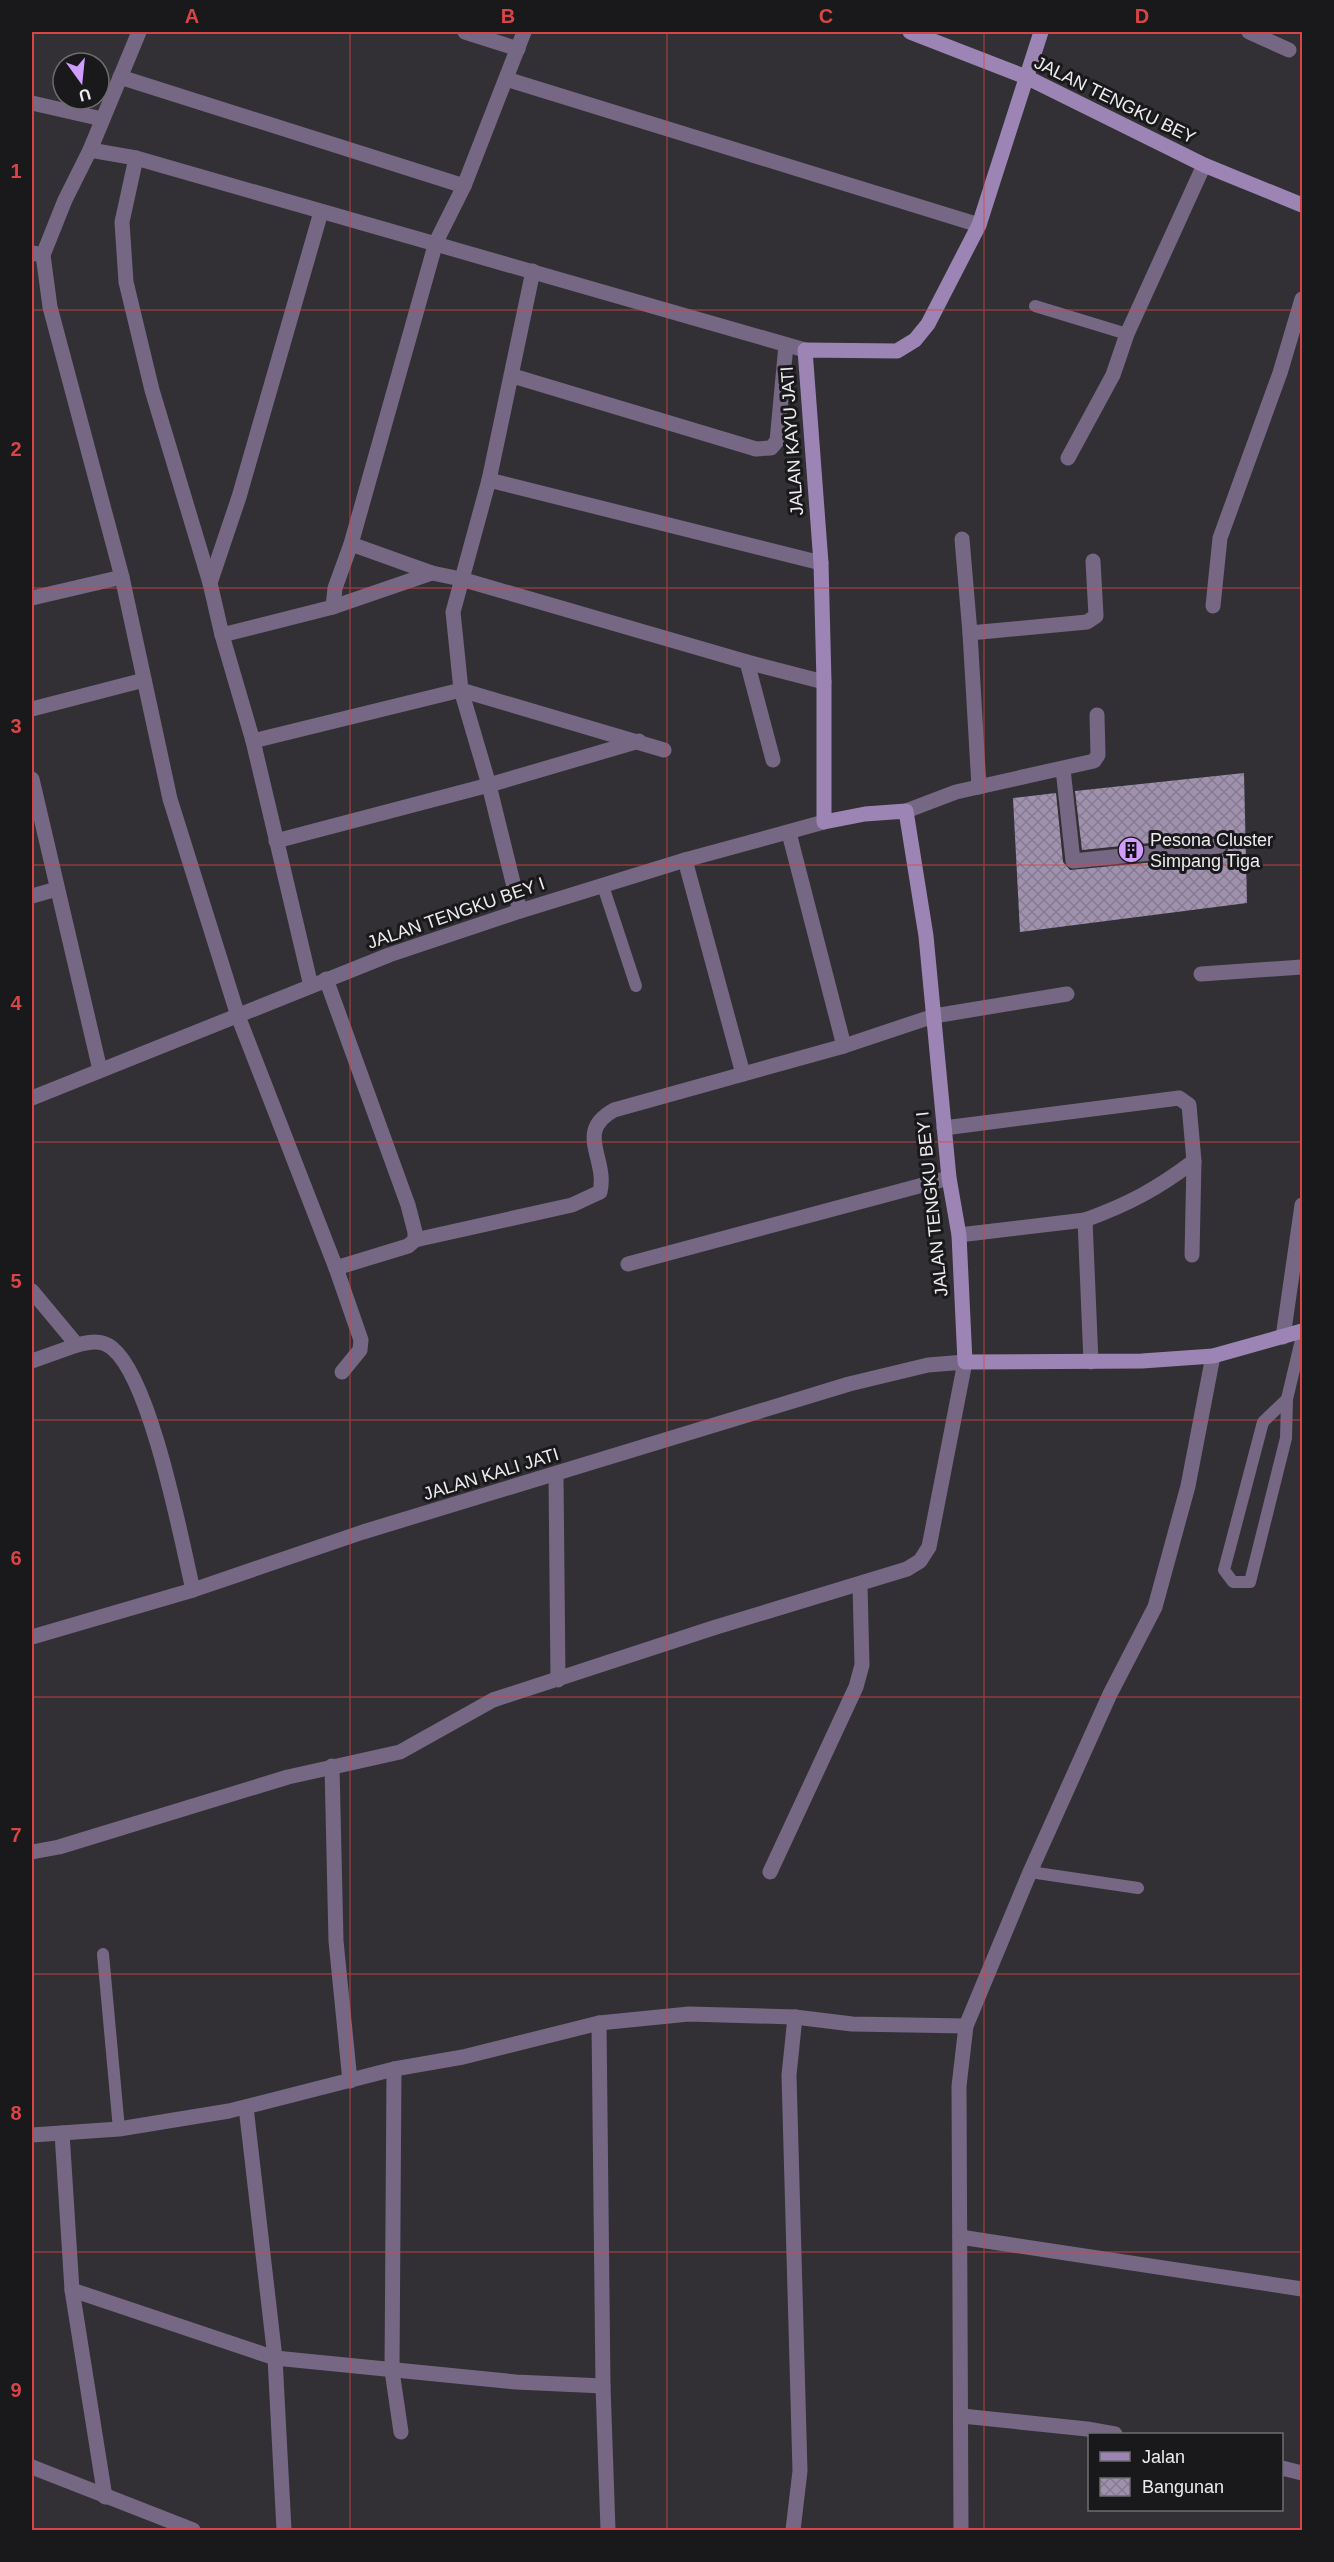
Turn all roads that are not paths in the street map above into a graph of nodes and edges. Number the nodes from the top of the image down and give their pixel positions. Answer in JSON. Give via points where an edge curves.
{"nodes":[{"id":1,"x":139,"y":32,"type":"edge"},
{"id":2,"x":465,"y":32,"type":"edge"},
{"id":3,"x":524,"y":32,"type":"edge"},
{"id":4,"x":910,"y":32,"type":"edge"},
{"id":5,"x":1041,"y":32,"type":"edge"},
{"id":6,"x":1249,"y":32,"type":"edge"},
{"id":7,"x":518,"y":49,"type":"junction"},
{"id":8,"x":1289,"y":50,"type":"dead end"},
{"id":9,"x":120,"y":77,"type":"junction"},
{"id":10,"x":1026,"y":77,"type":"junction"},
{"id":11,"x":506,"y":79,"type":"junction"},
{"id":12,"x":32,"y":103,"type":"edge"},
{"id":13,"x":102,"y":119,"type":"junction"},
{"id":14,"x":90,"y":150,"type":"junction"},
{"id":15,"x":136,"y":158,"type":"junction"},
{"id":16,"x":1204,"y":165,"type":"junction"},
{"id":17,"x":464,"y":186,"type":"junction"},
{"id":18,"x":1302,"y":205,"type":"edge"},
{"id":19,"x":321,"y":212,"type":"junction"},
{"id":20,"x":979,"y":225,"type":"junction"},
{"id":21,"x":436,"y":242,"type":"junction"},
{"id":22,"x":37,"y":254,"type":"edge"},
{"id":23,"x":533,"y":271,"type":"junction"},
{"id":24,"x":1302,"y":299,"type":"edge"},
{"id":25,"x":1035,"y":306,"type":"dead end"},
{"id":26,"x":1127,"y":334,"type":"junction"},
{"id":27,"x":786,"y":345,"type":"junction"},
{"id":28,"x":805,"y":350,"type":"junction"},
{"id":29,"x":513,"y":376,"type":"junction"},
{"id":30,"x":1068,"y":458,"type":"dead end"},
{"id":31,"x":489,"y":480,"type":"junction"},
{"id":32,"x":962,"y":539,"type":"dead end"},
{"id":33,"x":351,"y":544,"type":"junction"},
{"id":34,"x":1093,"y":561,"type":"dead end"},
{"id":35,"x":821,"y":563,"type":"junction"},
{"id":36,"x":432,"y":573,"type":"junction"},
{"id":37,"x":122,"y":578,"type":"junction"},
{"id":38,"x":461,"y":579,"type":"junction"},
{"id":39,"x":210,"y":583,"type":"junction"},
{"id":40,"x":32,"y":598,"type":"edge"},
{"id":41,"x":1213,"y":606,"type":"dead end"},
{"id":42,"x":333,"y":607,"type":"junction"},
{"id":43,"x":970,"y":633,"type":"junction"},
{"id":44,"x":222,"y":635,"type":"junction"},
{"id":45,"x":747,"y":662,"type":"junction"},
{"id":46,"x":144,"y":680,"type":"junction"},
{"id":47,"x":824,"y":682,"type":"junction"},
{"id":48,"x":461,"y":690,"type":"junction"},
{"id":49,"x":32,"y":709,"type":"edge"},
{"id":50,"x":1097,"y":715,"type":"dead end"},
{"id":51,"x":253,"y":741,"type":"junction"},
{"id":52,"x":639,"y":741,"type":"junction"},
{"id":53,"x":664,"y":750,"type":"dead end"},
{"id":54,"x":773,"y":760,"type":"dead end"},
{"id":55,"x":1063,"y":769,"type":"junction"},
{"id":56,"x":32,"y":779,"type":"edge"},
{"id":57,"x":489,"y":785,"type":"junction"},
{"id":58,"x":979,"y":787,"type":"junction"},
{"id":59,"x":906,"y":811,"type":"junction"},
{"id":60,"x":824,"y":822,"type":"junction"},
{"id":61,"x":789,"y":833,"type":"junction"},
{"id":62,"x":276,"y":841,"type":"junction"},
{"id":63,"x":1219,"y":846,"type":"dead end"},
{"id":64,"x":685,"y":860,"type":"junction"},
{"id":65,"x":603,"y":886,"type":"junction"},
{"id":66,"x":57,"y":889,"type":"junction"},
{"id":67,"x":32,"y":896,"type":"edge"},
{"id":68,"x":520,"y":911,"type":"junction"},
{"id":69,"x":1302,"y":967,"type":"edge"},
{"id":70,"x":1201,"y":974,"type":"dead end"},
{"id":71,"x":326,"y":979,"type":"junction"},
{"id":72,"x":311,"y":986,"type":"junction"},
{"id":73,"x":636,"y":986,"type":"dead end"},
{"id":74,"x":1067,"y":994,"type":"dead end"},
{"id":75,"x":238,"y":1016,"type":"junction"},
{"id":76,"x":934,"y":1016,"type":"junction"},
{"id":77,"x":843,"y":1046,"type":"junction"},
{"id":78,"x":100,"y":1070,"type":"junction"},
{"id":79,"x":743,"y":1074,"type":"junction"},
{"id":80,"x":32,"y":1098,"type":"edge"},
{"id":81,"x":944,"y":1128,"type":"junction"},
{"id":82,"x":1194,"y":1161,"type":"junction"},
{"id":83,"x":949,"y":1178,"type":"junction"},
{"id":84,"x":1302,"y":1205,"type":"edge"},
{"id":85,"x":1085,"y":1220,"type":"junction"},
{"id":86,"x":958,"y":1235,"type":"junction"},
{"id":87,"x":414,"y":1240,"type":"junction"},
{"id":88,"x":1192,"y":1255,"type":"dead end"},
{"id":89,"x":628,"y":1264,"type":"dead end"},
{"id":90,"x":336,"y":1268,"type":"junction"},
{"id":91,"x":32,"y":1291,"type":"edge"},
{"id":92,"x":1302,"y":1331,"type":"edge"},
{"id":93,"x":1302,"y":1336,"type":"edge"},
{"id":94,"x":1283,"y":1337,"type":"junction"},
{"id":95,"x":77,"y":1345,"type":"junction"},
{"id":96,"x":1213,"y":1356,"type":"junction"},
{"id":97,"x":32,"y":1361,"type":"edge"},
{"id":98,"x":964,"y":1362,"type":"junction"},
{"id":99,"x":1091,"y":1362,"type":"junction"},
{"id":100,"x":342,"y":1372,"type":"dead end"},
{"id":101,"x":1287,"y":1399,"type":"junction"},
{"id":102,"x":556,"y":1475,"type":"junction"},
{"id":103,"x":860,"y":1585,"type":"junction"},
{"id":104,"x":193,"y":1590,"type":"junction"},
{"id":105,"x":32,"y":1637,"type":"edge"},
{"id":106,"x":558,"y":1680,"type":"junction"},
{"id":107,"x":332,"y":1766,"type":"junction"},
{"id":108,"x":32,"y":1852,"type":"edge"},
{"id":109,"x":770,"y":1872,"type":"dead end"},
{"id":110,"x":1030,"y":1872,"type":"junction"},
{"id":111,"x":1138,"y":1888,"type":"dead end"},
{"id":112,"x":103,"y":1954,"type":"dead end"},
{"id":113,"x":795,"y":2017,"type":"junction"},
{"id":114,"x":599,"y":2023,"type":"junction"},
{"id":115,"x":966,"y":2026,"type":"junction"},
{"id":116,"x":394,"y":2069,"type":"junction"},
{"id":117,"x":350,"y":2081,"type":"junction"},
{"id":118,"x":246,"y":2107,"type":"junction"},
{"id":119,"x":119,"y":2129,"type":"junction"},
{"id":120,"x":62,"y":2133,"type":"junction"},
{"id":121,"x":32,"y":2135,"type":"edge"},
{"id":122,"x":960,"y":2237,"type":"junction"},
{"id":123,"x":1302,"y":2289,"type":"edge"},
{"id":124,"x":72,"y":2290,"type":"junction"},
{"id":125,"x":275,"y":2358,"type":"junction"},
{"id":126,"x":393,"y":2371,"type":"junction"},
{"id":127,"x":603,"y":2386,"type":"junction"},
{"id":128,"x":962,"y":2416,"type":"junction"},
{"id":129,"x":401,"y":2432,"type":"dead end"},
{"id":130,"x":1109,"y":2433,"type":"edge"},
{"id":131,"x":32,"y":2467,"type":"edge"},
{"id":132,"x":1283,"y":2468,"type":"edge"},
{"id":133,"x":1302,"y":2472,"type":"edge"},
{"id":134,"x":105,"y":2497,"type":"junction"},
{"id":135,"x":193,"y":2530,"type":"edge"},
{"id":136,"x":284,"y":2530,"type":"edge"},
{"id":137,"x":608,"y":2530,"type":"edge"},
{"id":138,"x":793,"y":2530,"type":"edge"},
{"id":139,"x":961,"y":2530,"type":"edge"}],
"edges":[{"from":1,"to":9,"type":"street"},
{"from":2,"to":7,"type":"street"},
{"from":3,"to":7,"type":"street"},
{"from":4,"to":10,"type":"street","name":"JALAN TENGKU BEY"},
{"from":5,"to":10,"type":"street","name":"JALAN KAYU JATI"},
{"from":6,"to":8,"type":"street"},
{"from":7,"to":11,"type":"street"},
{"from":9,"to":13,"type":"street"},
{"from":9,"to":17,"type":"street"},
{"from":10,"to":16,"type":"street","name":"JALAN TENGKU BEY"},
{"from":10,"to":20,"type":"street","name":"JALAN KAYU JATI"},
{"from":11,"to":17,"type":"street"},
{"from":11,"to":20,"type":"street"},
{"from":12,"to":13,"type":"street"},
{"from":13,"to":14,"type":"street"},
{"from":14,"to":15,"type":"street"},
{"from":14,"to":22,"type":"street"},
{"from":15,"to":19,"type":"street"},
{"from":15,"to":39,"type":"street","via":[[122,222],[126,282],[152,390]]},
{"from":16,"to":18,"type":"street","name":"JALAN TENGKU BEY"},
{"from":16,"to":26,"type":"street"},
{"from":17,"to":21,"type":"street"},
{"from":19,"to":21,"type":"street"},
{"from":19,"to":39,"type":"street"},
{"from":20,"to":28,"type":"street","name":"JALAN KAYU JATI","via":[[928,324],[915,340],[897,351]]},
{"from":21,"to":23,"type":"street"},
{"from":21,"to":33,"type":"street"},
{"from":22,"to":37,"type":"street"},
{"from":23,"to":27,"type":"street"},
{"from":23,"to":29,"type":"street"},
{"from":24,"to":41,"type":"street","via":[[1221,538]]},
{"from":25,"to":26,"type":"lane"},
{"from":26,"to":30,"type":"street","via":[[1113,375]]},
{"from":27,"to":28,"type":"street"},
{"from":27,"to":29,"type":"street","via":[[777,441],[771,448],[756,449]]},
{"from":28,"to":35,"type":"street","name":"JALAN KAYU JATI"},
{"from":29,"to":31,"type":"street"},
{"from":31,"to":35,"type":"street"},
{"from":31,"to":38,"type":"street"},
{"from":32,"to":43,"type":"street"},
{"from":33,"to":36,"type":"street"},
{"from":33,"to":42,"type":"street","via":[[335,588]]},
{"from":34,"to":43,"type":"street","via":[[1096,616],[1087,622]]},
{"from":35,"to":47,"type":"street","name":"JALAN KAYU JATI"},
{"from":36,"to":38,"type":"street"},
{"from":36,"to":42,"type":"street"},
{"from":37,"to":40,"type":"street"},
{"from":37,"to":46,"type":"street"},
{"from":38,"to":45,"type":"street"},
{"from":38,"to":48,"type":"street","via":[[453,612]]},
{"from":39,"to":44,"type":"street"},
{"from":42,"to":44,"type":"street"},
{"from":43,"to":58,"type":"street"},
{"from":44,"to":51,"type":"street"},
{"from":45,"to":47,"type":"street"},
{"from":45,"to":54,"type":"street"},
{"from":46,"to":49,"type":"street"},
{"from":46,"to":75,"type":"street","via":[[170,799]]},
{"from":47,"to":60,"type":"street","name":"JALAN KAYU JATI"},
{"from":48,"to":51,"type":"street"},
{"from":48,"to":52,"type":"street"},
{"from":48,"to":57,"type":"street"},
{"from":50,"to":55,"type":"street","name":"JALAN TENGKU BEY I","via":[[1098,755],[1094,761]]},
{"from":51,"to":62,"type":"street"},
{"from":52,"to":53,"type":"street"},
{"from":52,"to":57,"type":"street"},
{"from":55,"to":58,"type":"street","name":"JALAN TENGKU BEY I"},
{"from":55,"to":63,"type":"street","via":[[1073,861]]},
{"from":56,"to":66,"type":"street"},
{"from":57,"to":62,"type":"street"},
{"from":57,"to":68,"type":"street"},
{"from":58,"to":59,"type":"street","name":"JALAN TENGKU BEY I"},
{"from":59,"to":60,"type":"street","name":"JALAN TENGKU BEY I"},
{"from":59,"to":76,"type":"street","name":"JALAN TENGKU BEY I"},
{"from":60,"to":61,"type":"street","name":"JALAN TENGKU BEY I"},
{"from":61,"to":64,"type":"street","name":"JALAN TENGKU BEY I"},
{"from":61,"to":77,"type":"street"},
{"from":62,"to":72,"type":"street"},
{"from":64,"to":65,"type":"street","name":"JALAN TENGKU BEY I"},
{"from":64,"to":79,"type":"street"},
{"from":65,"to":68,"type":"street","name":"JALAN TENGKU BEY I"},
{"from":65,"to":73,"type":"lane"},
{"from":66,"to":67,"type":"street"},
{"from":66,"to":78,"type":"street"},
{"from":68,"to":71,"type":"street","name":"JALAN TENGKU BEY I"},
{"from":69,"to":70,"type":"street"},
{"from":71,"to":72,"type":"street","name":"JALAN TENGKU BEY I"},
{"from":71,"to":87,"type":"street","via":[[408,1205]]},
{"from":72,"to":75,"type":"street","name":"JALAN TENGKU BEY I"},
{"from":74,"to":76,"type":"street"},
{"from":75,"to":78,"type":"street","name":"JALAN TENGKU BEY I"},
{"from":75,"to":90,"type":"street"},
{"from":76,"to":77,"type":"street"},
{"from":76,"to":81,"type":"street","name":"JALAN TENGKU BEY I"},
{"from":77,"to":79,"type":"street"},
{"from":78,"to":80,"type":"street","name":"JALAN TENGKU BEY I"},
{"from":79,"to":87,"type":"street","via":[[602,1117],[595,1125],[594,1135],[602,1183],[600,1192],[591,1198]]},
{"from":81,"to":82,"type":"street","via":[[1179,1098],[1189,1105]]},
{"from":81,"to":83,"type":"street","name":"JALAN TENGKU BEY I"},
{"from":82,"to":85,"type":"street","via":[[1128,1204]]},
{"from":82,"to":88,"type":"street"},
{"from":83,"to":86,"type":"street","name":"JALAN TENGKU BEY I"},
{"from":83,"to":89,"type":"street"},
{"from":84,"to":94,"type":"street"},
{"from":85,"to":86,"type":"street"},
{"from":85,"to":99,"type":"street"},
{"from":86,"to":98,"type":"street","name":"JALAN TENGKU BEY I"},
{"from":87,"to":90,"type":"street","via":[[408,1246]]},
{"from":90,"to":100,"type":"street","via":[[361,1340],[360,1350]]},
{"from":91,"to":95,"type":"street"},
{"from":92,"to":94,"type":"street"},
{"from":93,"to":101,"type":"lane"},
{"from":94,"to":96,"type":"street"},
{"from":95,"to":97,"type":"street"},
{"from":95,"to":104,"type":"street","via":[[94,1342],[114,1349],[135,1385],[149,1416]]},
{"from":96,"to":99,"type":"street"},
{"from":96,"to":110,"type":"street","via":[[1188,1486],[1155,1607],[1110,1694]]},
{"from":98,"to":99,"type":"street"},
{"from":98,"to":102,"type":"street","name":"JALAN KALI JATI","via":[[928,1365],[849,1384]]},
{"from":98,"to":103,"type":"street","via":[[929,1547],[920,1561],[907,1569]]},
{"from":101,"to":101,"type":"lane","via":[[1286,1438],[1250,1582],[1233,1582],[1224,1570],[1263,1422]]},
{"from":102,"to":104,"type":"street","name":"JALAN KALI JATI","via":[[363,1532]]},
{"from":102,"to":106,"type":"street"},
{"from":103,"to":106,"type":"street","via":[[712,1628]]},
{"from":103,"to":109,"type":"street","via":[[862,1665],[856,1687]]},
{"from":104,"to":105,"type":"street","name":"JALAN KALI JATI"},
{"from":106,"to":107,"type":"street","via":[[494,1700],[400,1752]]},
{"from":107,"to":108,"type":"street"},
{"from":107,"to":117,"type":"street","via":[[336,1941]]},
{"from":110,"to":111,"type":"lane"},
{"from":110,"to":115,"type":"street"},
{"from":112,"to":119,"type":"lane"},
{"from":113,"to":114,"type":"street","via":[[689,2013]]},
{"from":113,"to":115,"type":"street","via":[[852,2024]]},
{"from":113,"to":138,"type":"street","via":[[789,2075],[800,2471]]},
{"from":114,"to":116,"type":"street","via":[[463,2057]]},
{"from":114,"to":127,"type":"street"},
{"from":115,"to":122,"type":"street","via":[[959,2086]]},
{"from":116,"to":117,"type":"street"},
{"from":116,"to":126,"type":"street"},
{"from":117,"to":118,"type":"street"},
{"from":118,"to":119,"type":"street"},
{"from":118,"to":125,"type":"street"},
{"from":119,"to":120,"type":"street"},
{"from":120,"to":121,"type":"street"},
{"from":120,"to":124,"type":"street"},
{"from":122,"to":123,"type":"street"},
{"from":122,"to":128,"type":"street"},
{"from":124,"to":125,"type":"street"},
{"from":124,"to":134,"type":"street"},
{"from":125,"to":126,"type":"street"},
{"from":125,"to":136,"type":"street"},
{"from":126,"to":127,"type":"street"},
{"from":126,"to":129,"type":"street"},
{"from":127,"to":137,"type":"street"},
{"from":128,"to":130,"type":"street"},
{"from":128,"to":139,"type":"street"},
{"from":131,"to":134,"type":"street"},
{"from":132,"to":133,"type":"street"},
{"from":134,"to":135,"type":"street"}]}
